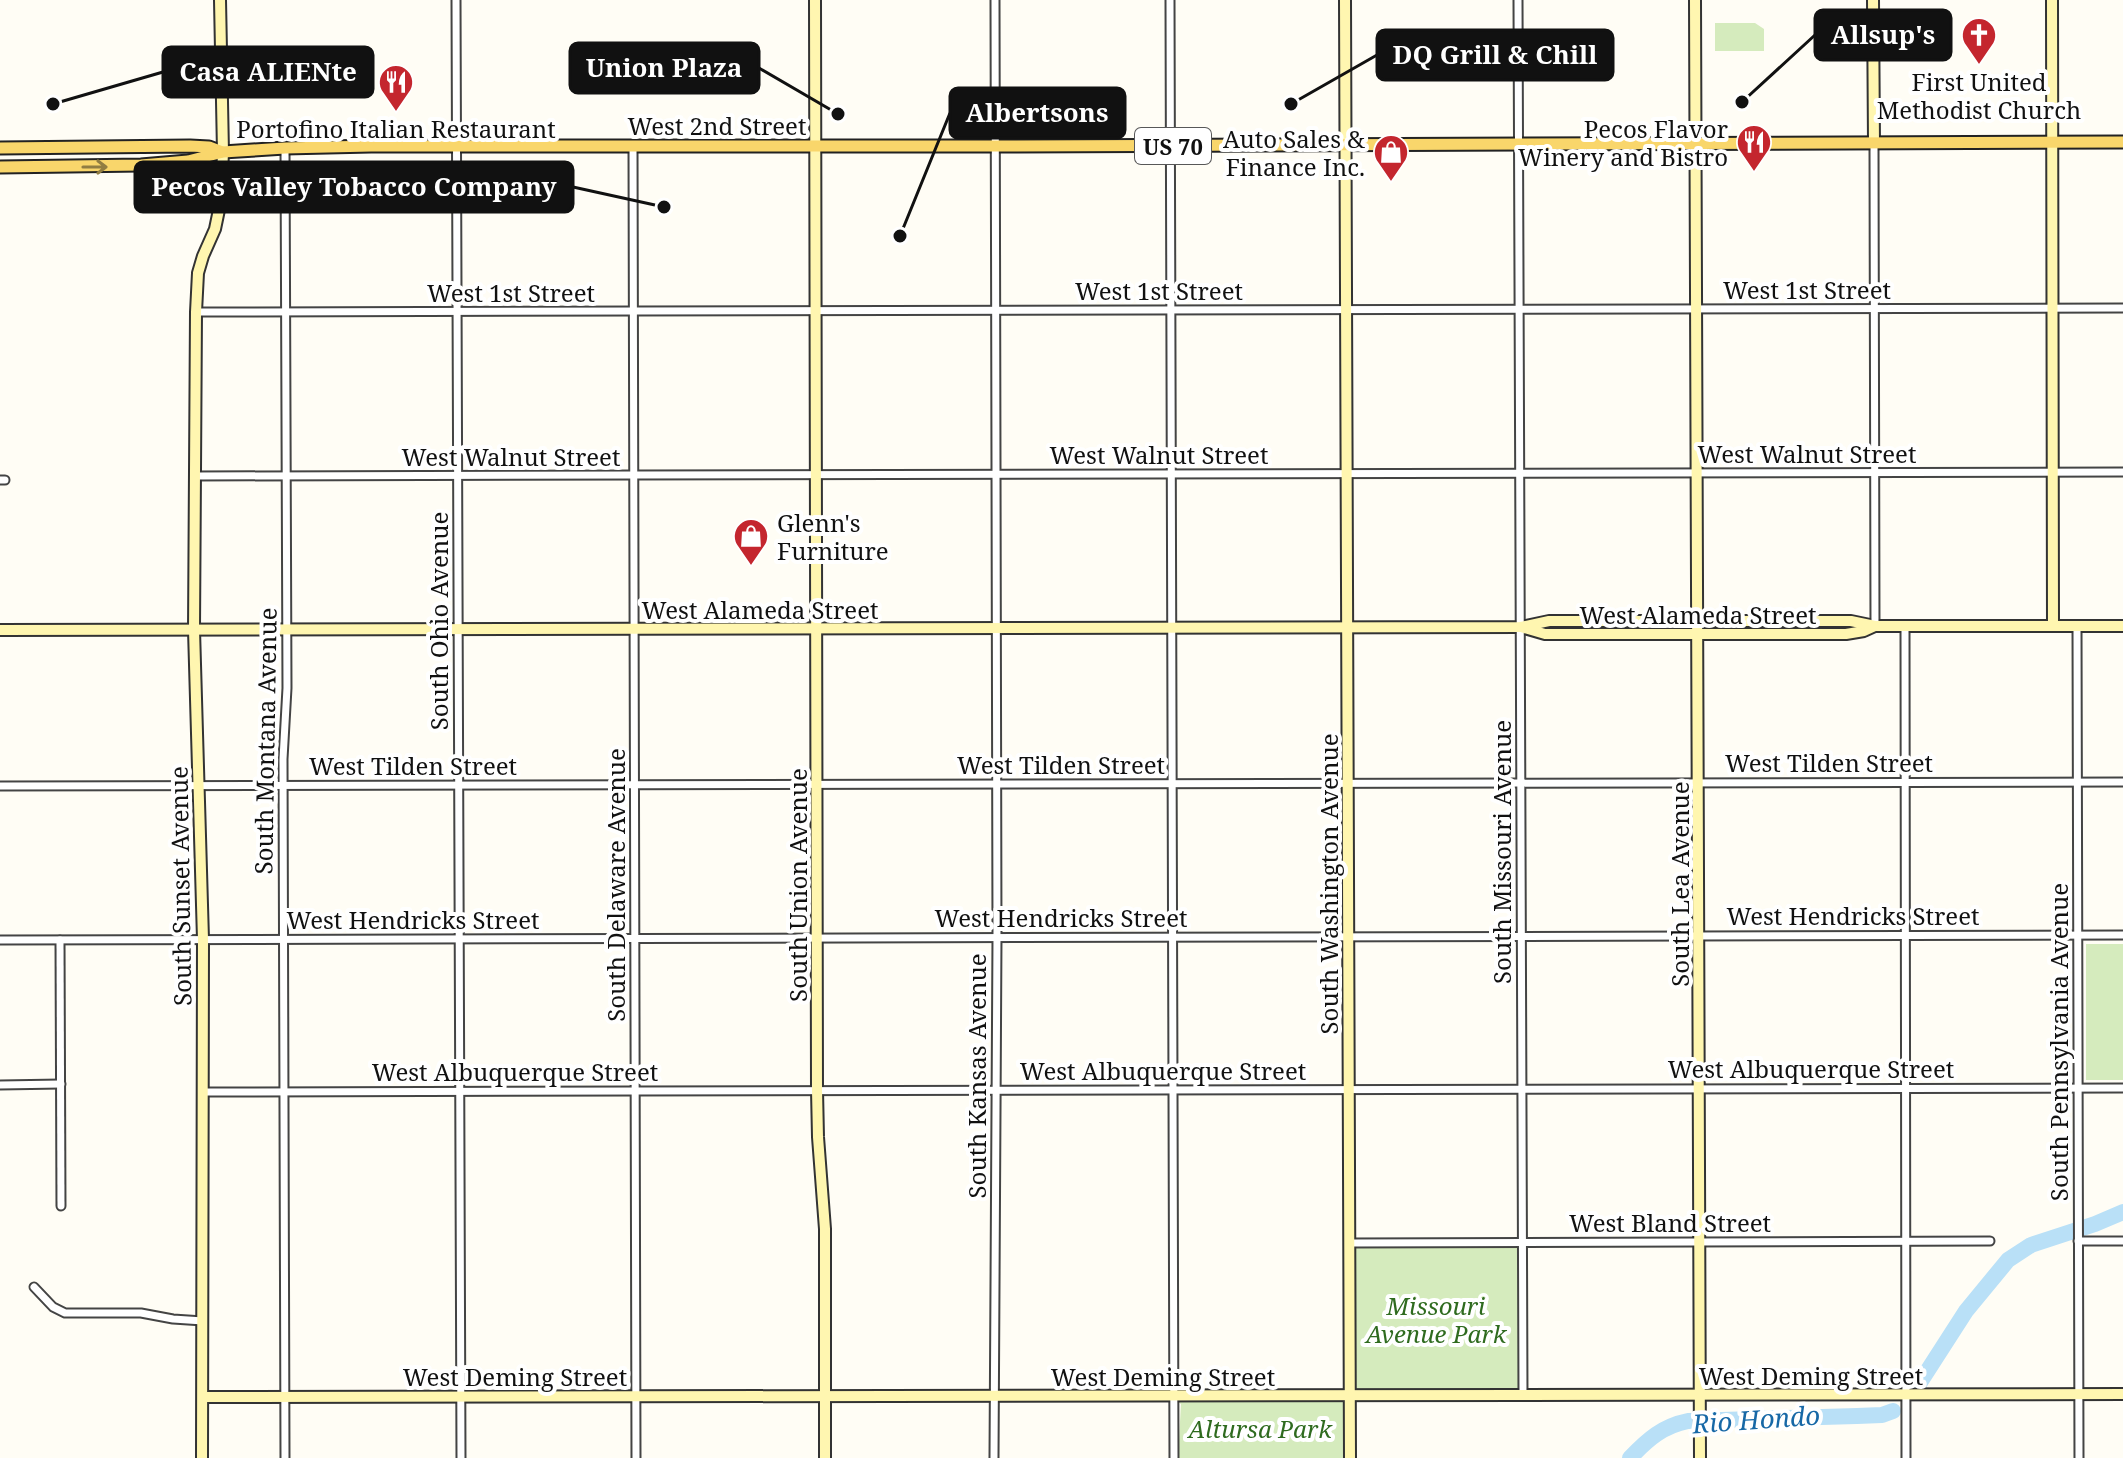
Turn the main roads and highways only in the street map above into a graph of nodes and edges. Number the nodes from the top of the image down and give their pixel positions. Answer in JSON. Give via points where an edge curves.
{"nodes":[{"id":1,"x":2123,"y":142,"type":"edge"},
{"id":2,"x":0,"y":148,"type":"edge"},
{"id":3,"x":223,"y":152,"type":"junction"},
{"id":4,"x":0,"y":167,"type":"edge"}],
"edges":[{"from":1,"to":3,"type":"main road","name":"West 2nd Street","number":"US 70","via":[[456,146]]},
{"from":2,"to":3,"type":"main road","name":"West 2nd Street","number":"US 70","via":[[190,146]]},
{"from":4,"to":3,"type":"main road","name":"West 2nd Street","number":"US 70","one_way":true,"via":[[167,164]]}]}
